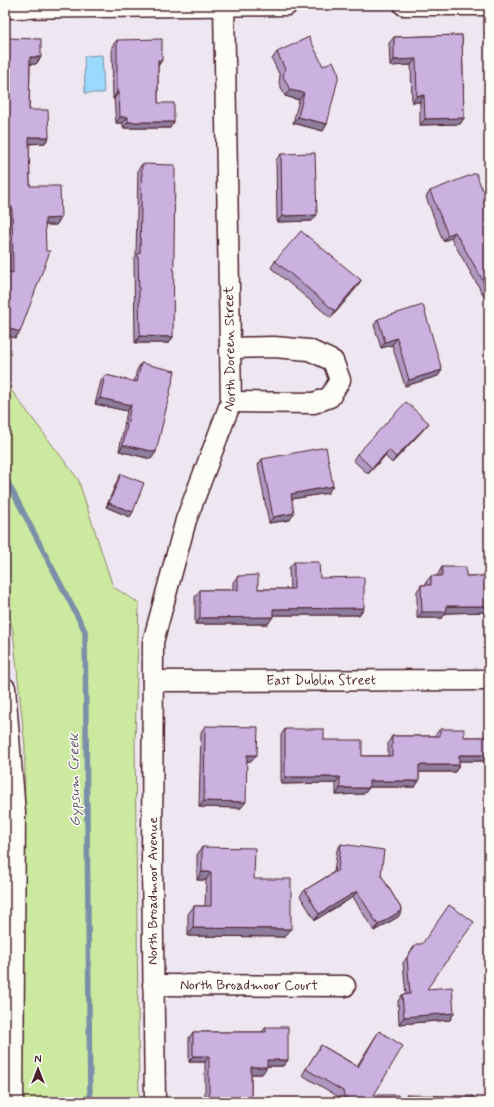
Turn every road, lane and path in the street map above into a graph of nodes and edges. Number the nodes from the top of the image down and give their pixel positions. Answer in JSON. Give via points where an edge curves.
{"nodes":[{"id":1,"x":224,"y":5,"type":"edge"},
{"id":2,"x":287,"y":5,"type":"edge"},
{"id":3,"x":404,"y":5,"type":"edge"},
{"id":4,"x":489,"y":5,"type":"edge"},
{"id":5,"x":5,"y":8,"type":"edge"},
{"id":6,"x":230,"y":348,"type":"junction"},
{"id":7,"x":231,"y":402,"type":"junction"},
{"id":8,"x":153,"y":680,"type":"junction"},
{"id":9,"x":489,"y":680,"type":"edge"},
{"id":10,"x":5,"y":688,"type":"edge"},
{"id":11,"x":10,"y":919,"type":"edge"},
{"id":12,"x":153,"y":985,"type":"junction"},
{"id":13,"x":345,"y":986,"type":"dead end"},
{"id":14,"x":13,"y":1102,"type":"edge"},
{"id":15,"x":155,"y":1102,"type":"edge"}],
"edges":[{"from":1,"to":2,"type":"street"},
{"from":1,"to":5,"type":"street"},
{"from":1,"to":6,"type":"street","name":"North Doreen Street"},
{"from":3,"to":4,"type":"street"},
{"from":6,"to":7,"type":"street","name":"North Doreen Street"},
{"from":6,"to":7,"type":"street","via":[[274,347],[309,350],[333,361],[340,380],[330,397],[314,403]]},
{"from":7,"to":8,"type":"street","name":"North Doreen Street","via":[[186,520],[153,642]]},
{"from":8,"to":9,"type":"street","name":"East Dublin Street"},
{"from":8,"to":12,"type":"street","name":"North Broadmoor Avenue"},
{"from":10,"to":11,"type":"street","via":[[14,813]]},
{"from":11,"to":14,"type":"street"},
{"from":12,"to":13,"type":"street","name":"North Broadmoor Court"},
{"from":12,"to":15,"type":"street","name":"North Broadmoor Avenue"}]}
